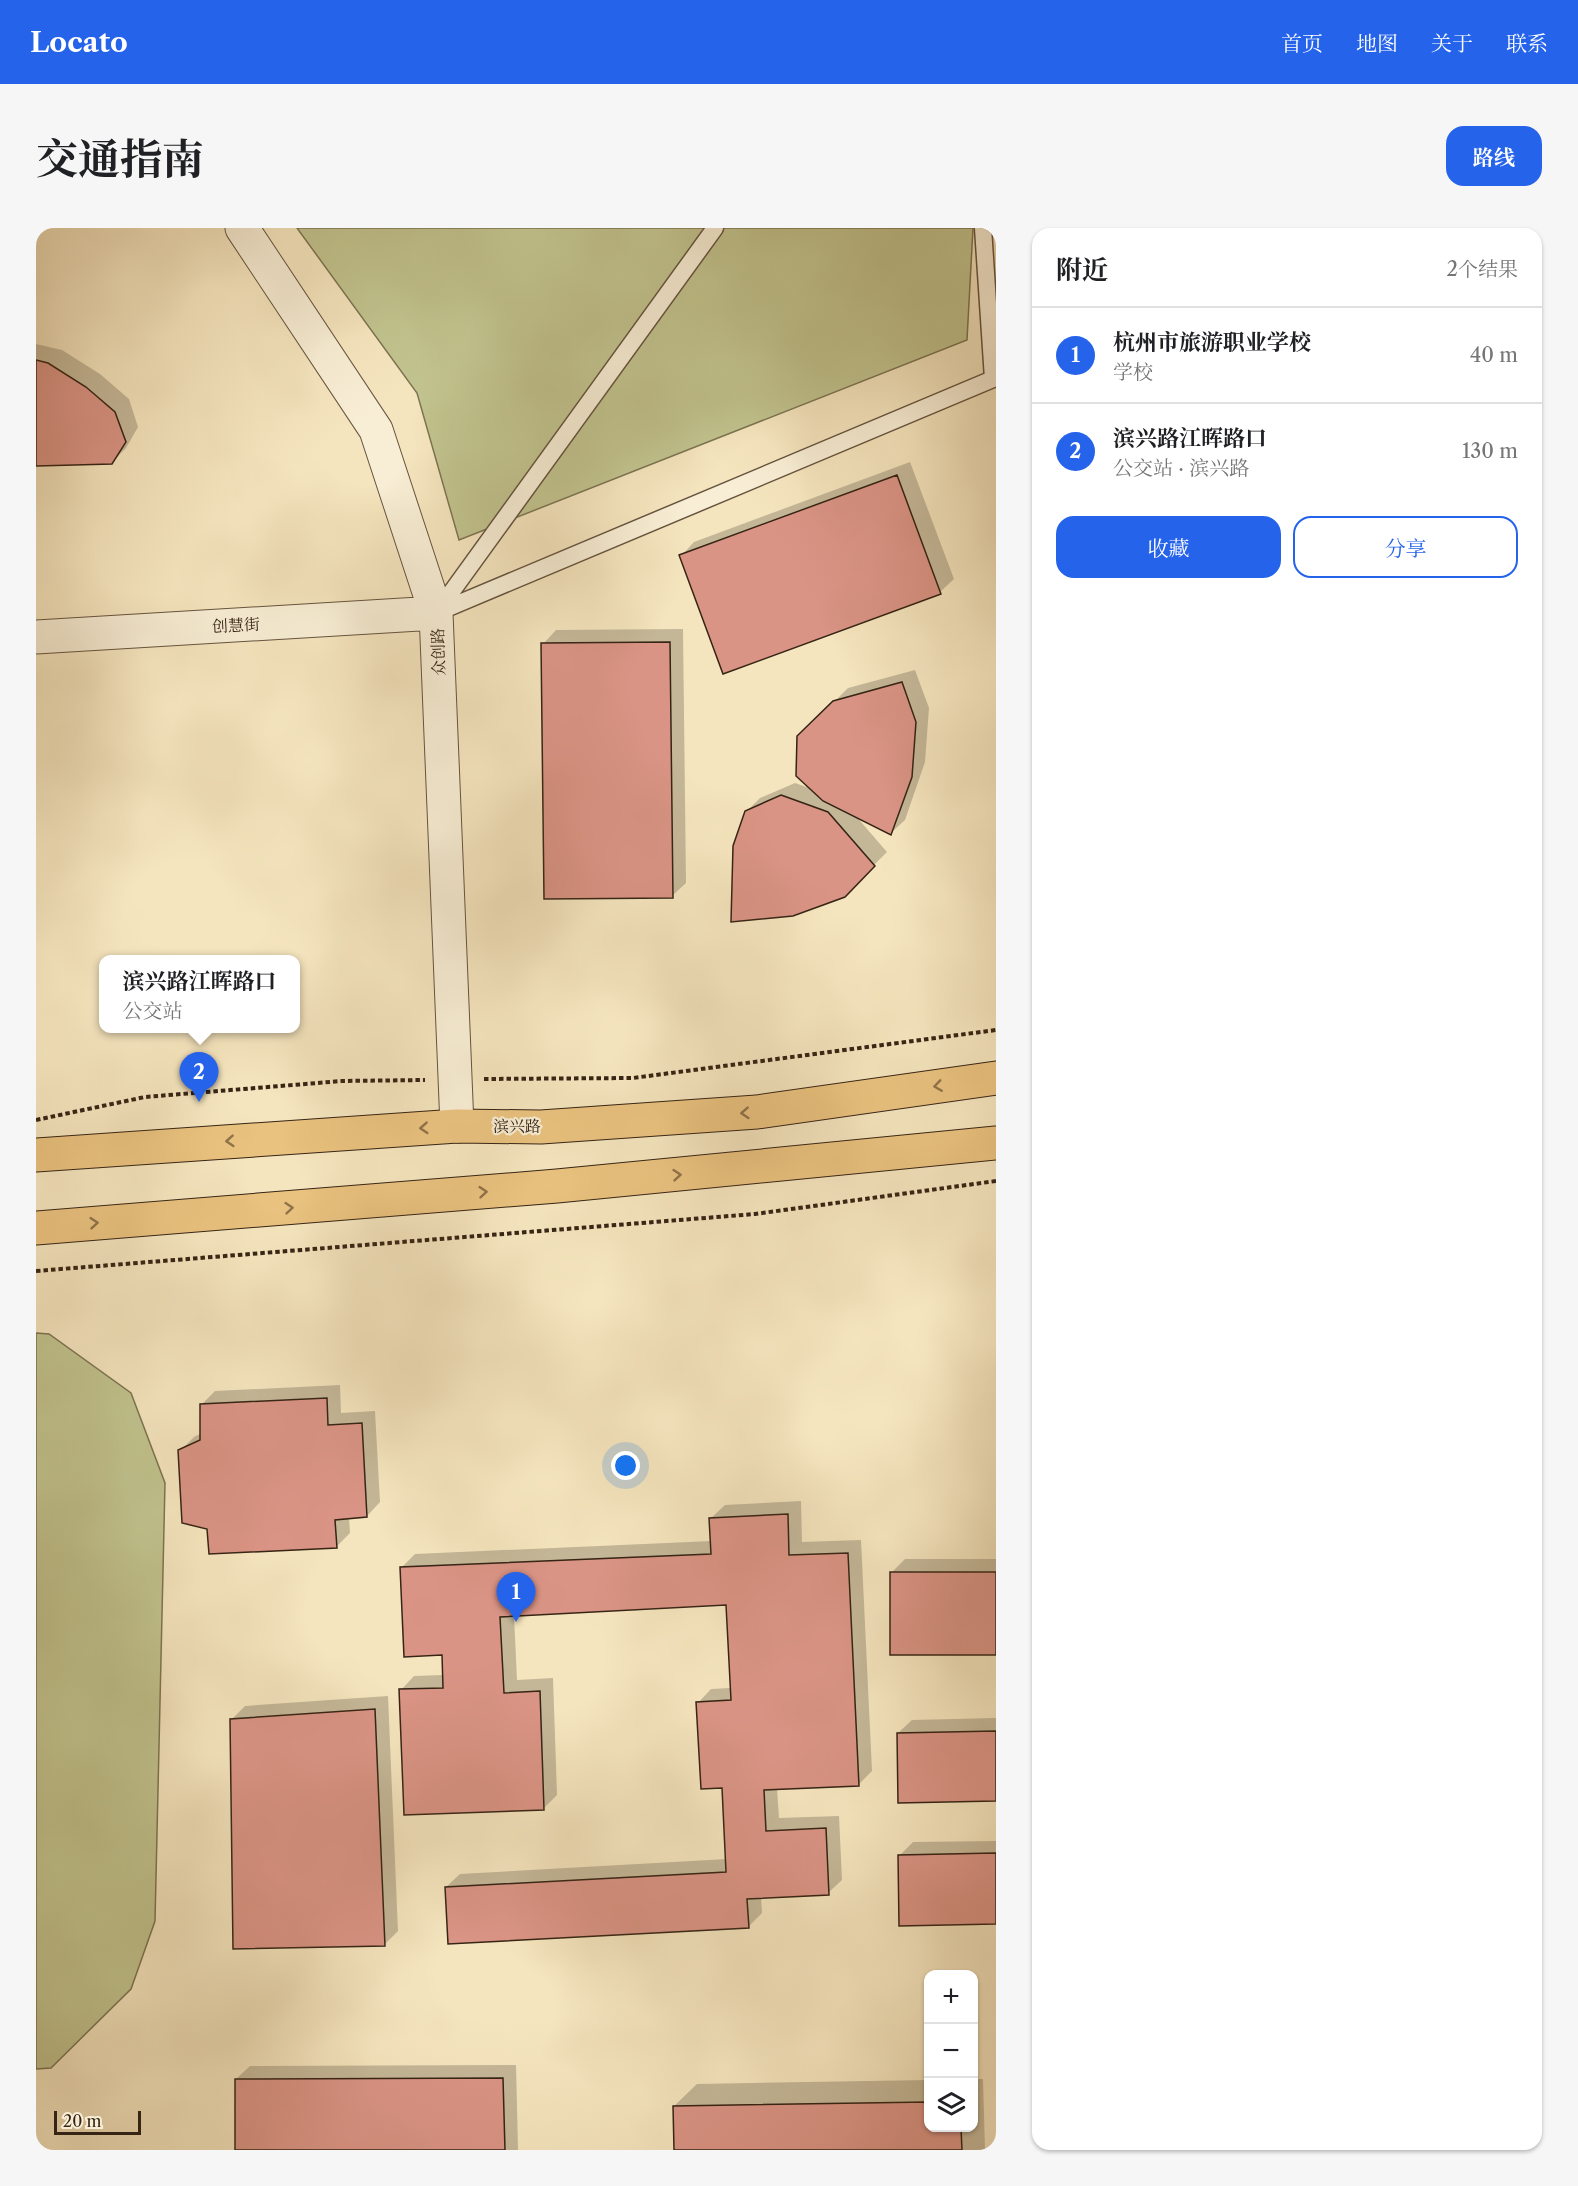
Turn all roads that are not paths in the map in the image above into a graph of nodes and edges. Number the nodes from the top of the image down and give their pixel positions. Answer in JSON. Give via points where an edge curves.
{"nodes":[{"id":1,"x":242,"y":228,"type":"edge"},
{"id":2,"x":715,"y":228,"type":"edge"},
{"id":3,"x":983,"y":228,"type":"edge"},
{"id":4,"x":436,"y":613,"type":"junction"},
{"id":5,"x":36,"y":637,"type":"edge"},
{"id":6,"x":996,"y":1078,"type":"edge"},
{"id":7,"x":457,"y":1125,"type":"junction"},
{"id":8,"x":996,"y":1143,"type":"edge"},
{"id":9,"x":36,"y":1155,"type":"edge"},
{"id":10,"x":36,"y":1228,"type":"edge"}],
"edges":[{"from":1,"to":4,"type":"street","name":"众创路","via":[[376,430]]},
{"from":2,"to":4,"type":"lane"},
{"from":3,"to":4,"type":"lane","via":[[993,379]]},
{"from":4,"to":5,"type":"street","name":"创慧街"},
{"from":4,"to":7,"type":"street","name":"众创路"},
{"from":6,"to":7,"type":"main road","name":"滨兴路","one_way":true,"via":[[757,1112],[541,1127]]},
{"from":7,"to":9,"type":"main road","name":"滨兴路","one_way":true},
{"from":10,"to":8,"type":"main road","one_way":true,"via":[[545,1187]]}]}
